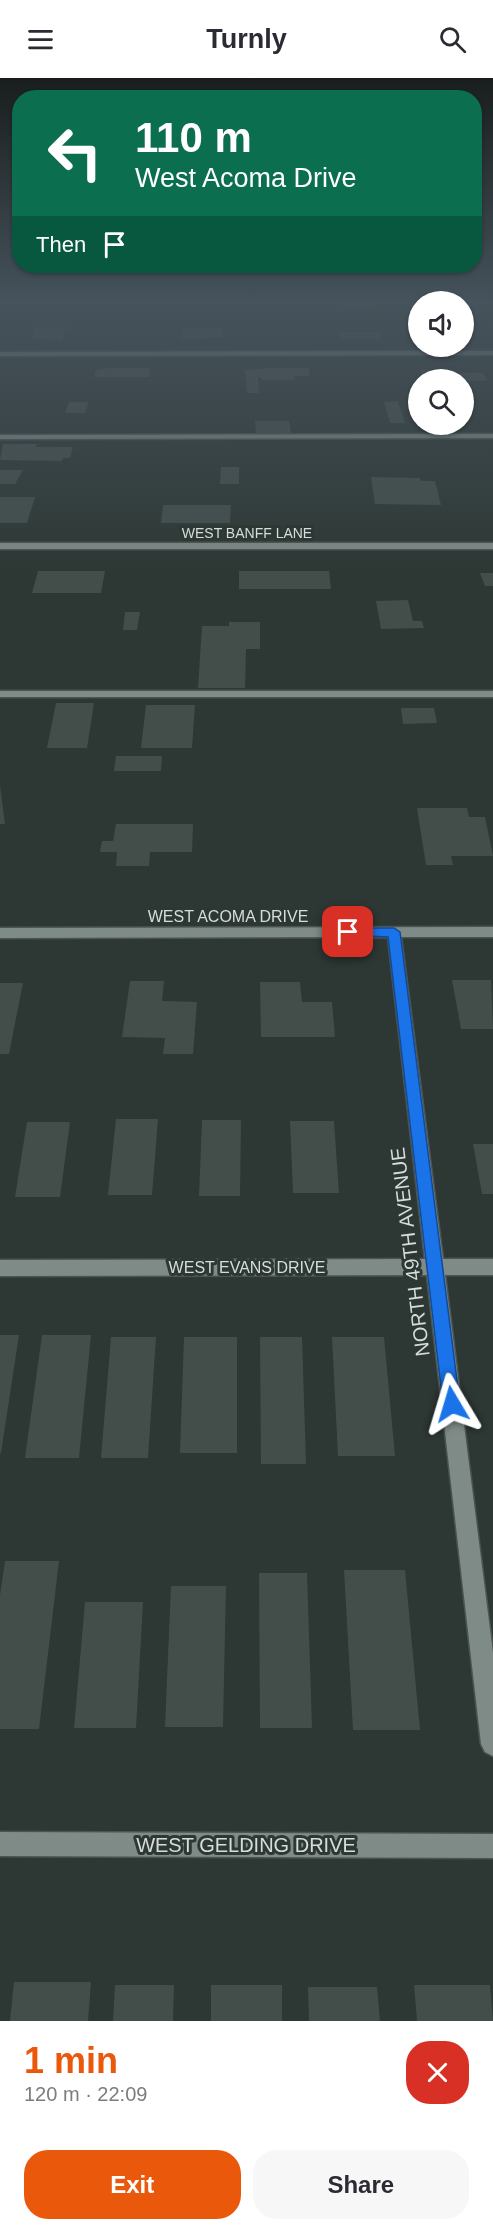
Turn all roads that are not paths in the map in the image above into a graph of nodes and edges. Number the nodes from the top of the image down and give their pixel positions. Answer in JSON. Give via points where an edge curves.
{"nodes":[{"id":1,"x":493,"y":436,"type":"edge"},
{"id":2,"x":0,"y":437,"type":"edge"},
{"id":3,"x":0,"y":546,"type":"edge"},
{"id":4,"x":493,"y":546,"type":"edge"},
{"id":5,"x":0,"y":693,"type":"edge"},
{"id":6,"x":493,"y":694,"type":"edge"},
{"id":7,"x":394,"y":932,"type":"junction"},
{"id":8,"x":493,"y":932,"type":"edge"},
{"id":9,"x":0,"y":933,"type":"edge"},
{"id":10,"x":435,"y":1267,"type":"junction"},
{"id":11,"x":493,"y":1267,"type":"edge"},
{"id":12,"x":0,"y":1268,"type":"edge"},
{"id":13,"x":493,"y":1744,"type":"edge"},
{"id":14,"x":0,"y":1844,"type":"edge"},
{"id":15,"x":493,"y":1846,"type":"edge"}],
"edges":[{"from":1,"to":2,"type":"street"},
{"from":3,"to":4,"type":"street","name":"WEST BANFF LANE"},
{"from":5,"to":6,"type":"street"},
{"from":7,"to":8,"type":"street","name":"WEST ACOMA DRIVE"},
{"from":7,"to":9,"type":"street","name":"WEST ACOMA DRIVE"},
{"from":7,"to":10,"type":"street","name":"NORTH 49TH AVENUE"},
{"from":10,"to":11,"type":"street","name":"WEST EVANS DRIVE"},
{"from":10,"to":12,"type":"street","name":"WEST EVANS DRIVE"},
{"from":10,"to":13,"type":"street","name":"NORTH 49TH AVENUE"},
{"from":14,"to":15,"type":"street","name":"WEST GELDING DRIVE"}]}
